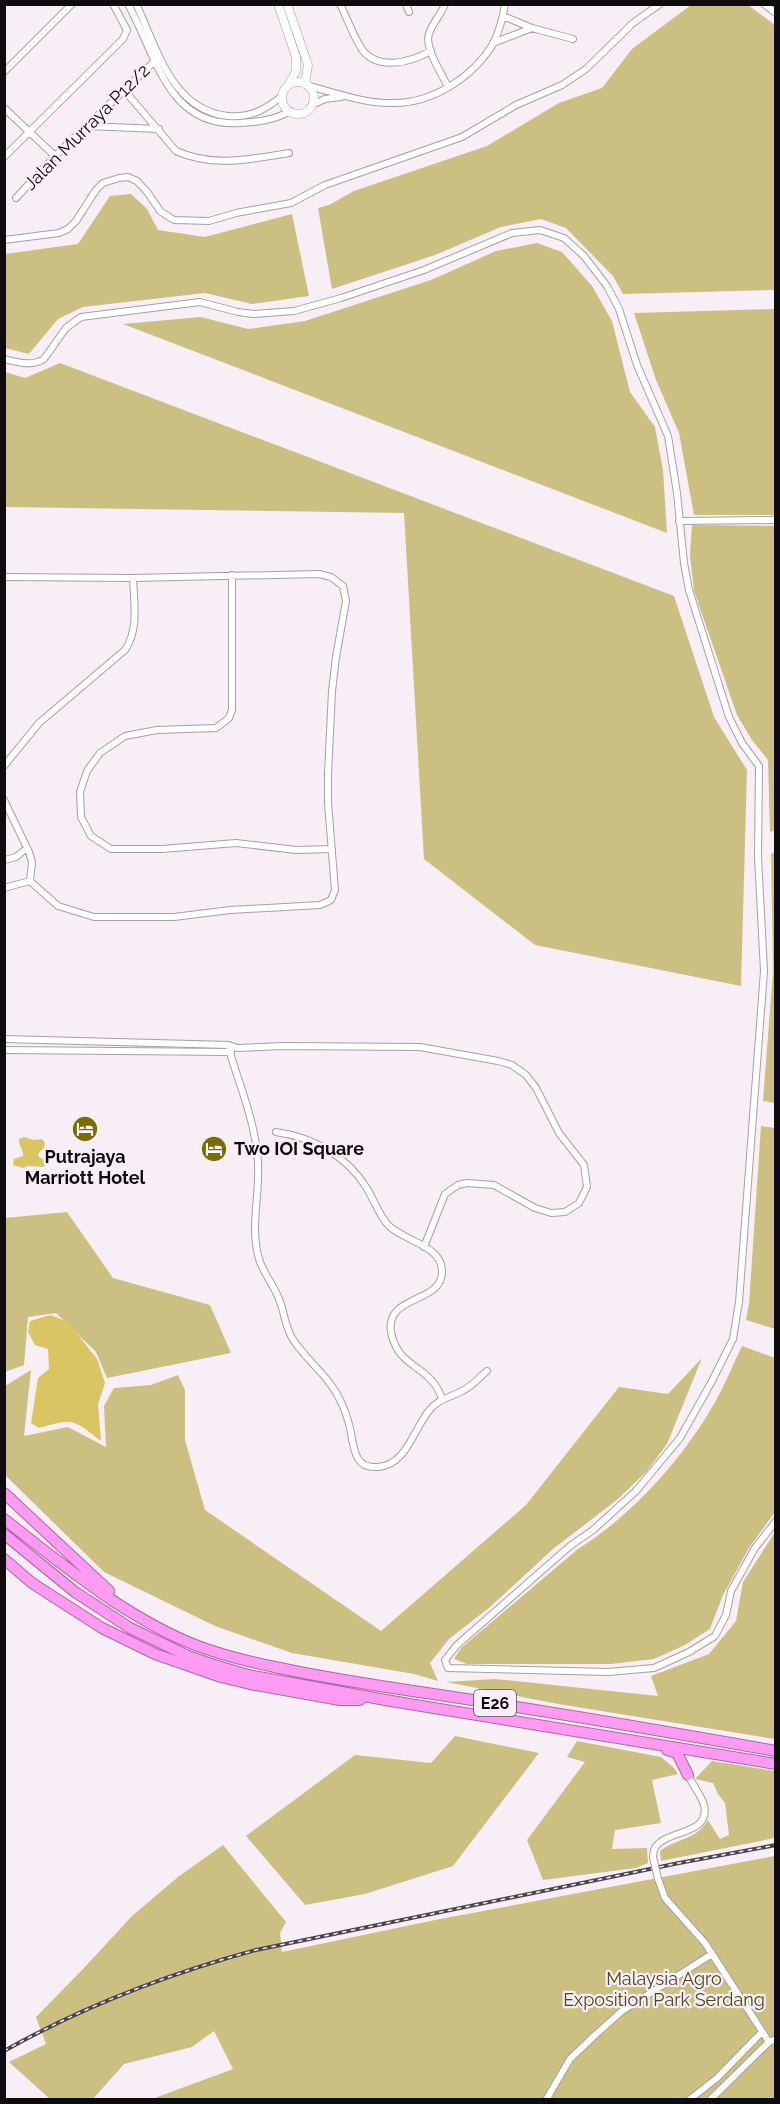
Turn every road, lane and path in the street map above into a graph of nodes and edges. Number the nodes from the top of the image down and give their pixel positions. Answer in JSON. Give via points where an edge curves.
{"nodes":[{"id":1,"x":72,"y":4,"type":"edge"},
{"id":2,"x":113,"y":4,"type":"edge"},
{"id":3,"x":128,"y":4,"type":"edge"},
{"id":4,"x":136,"y":4,"type":"edge"},
{"id":5,"x":278,"y":4,"type":"edge"},
{"id":6,"x":287,"y":4,"type":"edge"},
{"id":7,"x":340,"y":4,"type":"edge"},
{"id":8,"x":406,"y":4,"type":"edge"},
{"id":9,"x":445,"y":4,"type":"edge"},
{"id":10,"x":506,"y":4,"type":"edge"},
{"id":11,"x":660,"y":4,"type":"edge"},
{"id":12,"x":764,"y":4,"type":"edge"},
{"id":13,"x":409,"y":12,"type":"dead end"},
{"id":14,"x":776,"y":13,"type":"edge"},
{"id":15,"x":503,"y":16,"type":"junction"},
{"id":16,"x":532,"y":28,"type":"junction"},
{"id":17,"x":573,"y":39,"type":"dead end"},
{"id":18,"x":493,"y":43,"type":"junction"},
{"id":19,"x":431,"y":51,"type":"junction"},
{"id":20,"x":157,"y":59,"type":"junction"},
{"id":21,"x":4,"y":72,"type":"edge"},
{"id":22,"x":290,"y":84,"type":"junction"},
{"id":23,"x":307,"y":85,"type":"junction"},
{"id":24,"x":447,"y":87,"type":"junction"},
{"id":25,"x":124,"y":90,"type":"junction"},
{"id":26,"x":282,"y":96,"type":"junction"},
{"id":27,"x":347,"y":96,"type":"junction"},
{"id":28,"x":312,"y":105,"type":"junction"},
{"id":29,"x":4,"y":108,"type":"edge"},
{"id":30,"x":290,"y":111,"type":"junction"},
{"id":31,"x":87,"y":126,"type":"junction"},
{"id":32,"x":159,"y":129,"type":"junction"},
{"id":33,"x":29,"y":131,"type":"junction"},
{"id":34,"x":289,"y":153,"type":"dead end"},
{"id":35,"x":55,"y":156,"type":"junction"},
{"id":36,"x":4,"y":157,"type":"edge"},
{"id":37,"x":16,"y":198,"type":"dead end"},
{"id":38,"x":4,"y":240,"type":"edge"},
{"id":39,"x":4,"y":359,"type":"edge"},
{"id":40,"x":776,"y":520,"type":"edge"},
{"id":41,"x":679,"y":521,"type":"junction"},
{"id":42,"x":232,"y":575,"type":"junction"},
{"id":43,"x":4,"y":577,"type":"edge"},
{"id":44,"x":133,"y":578,"type":"junction"},
{"id":45,"x":4,"y":766,"type":"edge"},
{"id":46,"x":4,"y":800,"type":"edge"},
{"id":47,"x":27,"y":848,"type":"junction"},
{"id":48,"x":332,"y":849,"type":"junction"},
{"id":49,"x":5,"y":860,"type":"edge"},
{"id":50,"x":30,"y":881,"type":"junction"},
{"id":51,"x":4,"y":888,"type":"edge"},
{"id":52,"x":4,"y":1039,"type":"edge"},
{"id":53,"x":229,"y":1045,"type":"junction"},
{"id":54,"x":237,"y":1048,"type":"junction"},
{"id":55,"x":4,"y":1050,"type":"edge"},
{"id":56,"x":230,"y":1053,"type":"junction"},
{"id":57,"x":276,"y":1132,"type":"dead end"},
{"id":58,"x":424,"y":1247,"type":"junction"},
{"id":59,"x":487,"y":1371,"type":"dead end"},
{"id":60,"x":441,"y":1399,"type":"junction"},
{"id":61,"x":4,"y":1493,"type":"edge"},
{"id":62,"x":4,"y":1519,"type":"edge"},
{"id":63,"x":776,"y":1521,"type":"edge"},
{"id":64,"x":4,"y":1534,"type":"edge"},
{"id":65,"x":4,"y":1559,"type":"edge"},
{"id":66,"x":129,"y":1610,"type":"junction"},
{"id":67,"x":391,"y":1701,"type":"junction"},
{"id":68,"x":651,"y":1743,"type":"junction"},
{"id":69,"x":776,"y":1751,"type":"edge"},
{"id":70,"x":724,"y":1756,"type":"junction"},
{"id":71,"x":776,"y":1764,"type":"edge"},
{"id":72,"x":688,"y":1775,"type":"junction"},
{"id":73,"x":712,"y":1954,"type":"junction"},
{"id":74,"x":762,"y":2032,"type":"junction"},
{"id":75,"x":772,"y":2040,"type":"edge"},
{"id":76,"x":546,"y":2100,"type":"edge"},
{"id":77,"x":688,"y":2100,"type":"edge"},
{"id":78,"x":710,"y":2100,"type":"edge"}],
"edges":[{"from":1,"to":21,"type":"street"},
{"from":2,"to":33,"type":"street","via":[[127,30],[123,39]]},
{"from":3,"to":20,"type":"street"},
{"from":4,"to":20,"type":"street"},
{"from":5,"to":22,"type":"street","via":[[297,57]]},
{"from":6,"to":23,"type":"street","via":[[308,65]]},
{"from":7,"to":19,"type":"street","via":[[362,49],[370,57],[398,63]]},
{"from":8,"to":13,"type":"street"},
{"from":9,"to":19,"type":"street","via":[[428,35]]},
{"from":10,"to":15,"type":"street"},
{"from":11,"to":38,"type":"street","via":[[562,86],[516,105],[462,137],[319,188],[291,203],[209,221],[174,220],[160,211],[137,181],[119,178],[102,183],[68,229]]},
{"from":12,"to":14,"type":"street"},
{"from":15,"to":16,"type":"street"},
{"from":15,"to":18,"type":"street"},
{"from":16,"to":17,"type":"street"},
{"from":16,"to":18,"type":"street"},
{"from":18,"to":24,"type":"street","via":[[479,62]]},
{"from":19,"to":24,"type":"street"},
{"from":20,"to":25,"type":"street","name":"Jalan Murraya P12/2"},
{"from":20,"to":26,"type":"street","via":[[178,90],[210,113],[251,115]]},
{"from":20,"to":30,"type":"street","via":[[161,76],[175,97],[206,119],[248,123],[278,118]]},
{"from":22,"to":23,"type":"street"},
{"from":22,"to":26,"type":"street"},
{"from":23,"to":27,"type":"street"},
{"from":23,"to":28,"type":"street","via":[[313,93]]},
{"from":24,"to":27,"type":"street","via":[[416,101],[394,104]]},
{"from":25,"to":31,"type":"street","name":"Jalan Murraya P12/2"},
{"from":25,"to":32,"type":"street"},
{"from":26,"to":30,"type":"street"},
{"from":27,"to":28,"type":"street"},
{"from":28,"to":30,"type":"street","via":[[299,114]]},
{"from":29,"to":33,"type":"street"},
{"from":31,"to":32,"type":"street"},
{"from":31,"to":35,"type":"street","name":"Jalan Murraya P12/2"},
{"from":32,"to":34,"type":"street","via":[[176,151],[212,161],[234,162]]},
{"from":33,"to":35,"type":"street"},
{"from":33,"to":36,"type":"street"},
{"from":35,"to":37,"type":"street","name":"Jalan Murraya P12/2"},
{"from":39,"to":41,"type":"street","via":[[39,362],[66,328],[81,317],[200,302],[253,314],[294,311],[424,270],[512,233],[540,230],[575,246],[614,298],[668,436]]},
{"from":40,"to":41,"type":"street"},
{"from":41,"to":63,"type":"street","via":[[689,590],[729,717],[759,766],[758,857],[764,971],[740,1302],[733,1339],[680,1438],[636,1491],[457,1646],[446,1660],[448,1668],[608,1672],[654,1668],[715,1636],[726,1615],[731,1591],[755,1548]]},
{"from":42,"to":44,"type":"street"},
{"from":42,"to":48,"type":"street","via":[[319,574],[343,586],[346,602],[332,691],[328,774]]},
{"from":42,"to":48,"type":"street","via":[[229,718],[216,728],[157,730],[125,736],[112,743],[87,771],[80,792],[81,817],[92,836],[111,849],[236,843],[296,850]]},
{"from":43,"to":44,"type":"street"},
{"from":44,"to":45,"type":"street","via":[[131,642],[39,723]]},
{"from":46,"to":47,"type":"street"},
{"from":47,"to":49,"type":"street"},
{"from":47,"to":50,"type":"street","via":[[32,862]]},
{"from":48,"to":50,"type":"street","via":[[335,890],[331,900],[321,905],[174,917],[94,917],[58,906]]},
{"from":50,"to":51,"type":"street"},
{"from":52,"to":53,"type":"street"},
{"from":53,"to":54,"type":"street"},
{"from":53,"to":56,"type":"street"},
{"from":54,"to":56,"type":"street"},
{"from":54,"to":58,"type":"street","via":[[420,1047],[498,1061],[526,1075],[559,1134],[584,1165],[586,1186],[579,1203],[566,1212],[551,1213],[494,1185],[458,1185],[444,1194]]},
{"from":55,"to":56,"type":"street"},
{"from":56,"to":60,"type":"street","via":[[256,1141],[256,1242],[261,1263],[279,1297],[292,1339],[329,1380],[341,1401],[356,1457],[369,1467],[397,1458],[429,1410]]},
{"from":57,"to":58,"type":"street","via":[[307,1139],[346,1162],[367,1188],[385,1222]]},
{"from":58,"to":60,"type":"street","via":[[438,1256],[440,1282],[430,1293],[402,1306],[393,1321],[392,1334],[402,1357],[434,1382]]},
{"from":59,"to":60,"type":"street","via":[[464,1390]]},
{"from":61,"to":66,"type":"highway"},
{"from":62,"to":66,"type":"highway","number":"E26","via":[[76,1576]]},
{"from":64,"to":67,"type":"highway","number":"E26","via":[[75,1592],[130,1628],[188,1656],[248,1675]]},
{"from":65,"to":67,"type":"highway","via":[[32,1583],[102,1628],[155,1654],[250,1684],[340,1700]]},
{"from":66,"to":69,"type":"highway","number":"E26","via":[[188,1642],[257,1663],[345,1681]]},
{"from":67,"to":68,"type":"highway","number":"E26"},
{"from":68,"to":70,"type":"highway","number":"E26"},
{"from":68,"to":72,"type":"highway","via":[[677,1753]]},
{"from":70,"to":71,"type":"highway","number":"E26"},
{"from":70,"to":72,"type":"highway","via":[[698,1756],[689,1762]]},
{"from":72,"to":73,"type":"street","bridge":true,"via":[[704,1805],[703,1816],[697,1827],[663,1841],[655,1848],[653,1857],[664,1898]]},
{"from":73,"to":74,"type":"street"},
{"from":73,"to":76,"type":"street","via":[[622,2011],[570,2059]]},
{"from":74,"to":75,"type":"street"},
{"from":74,"to":77,"type":"street","via":[[717,2078]]},
{"from":75,"to":78,"type":"street"}]}
